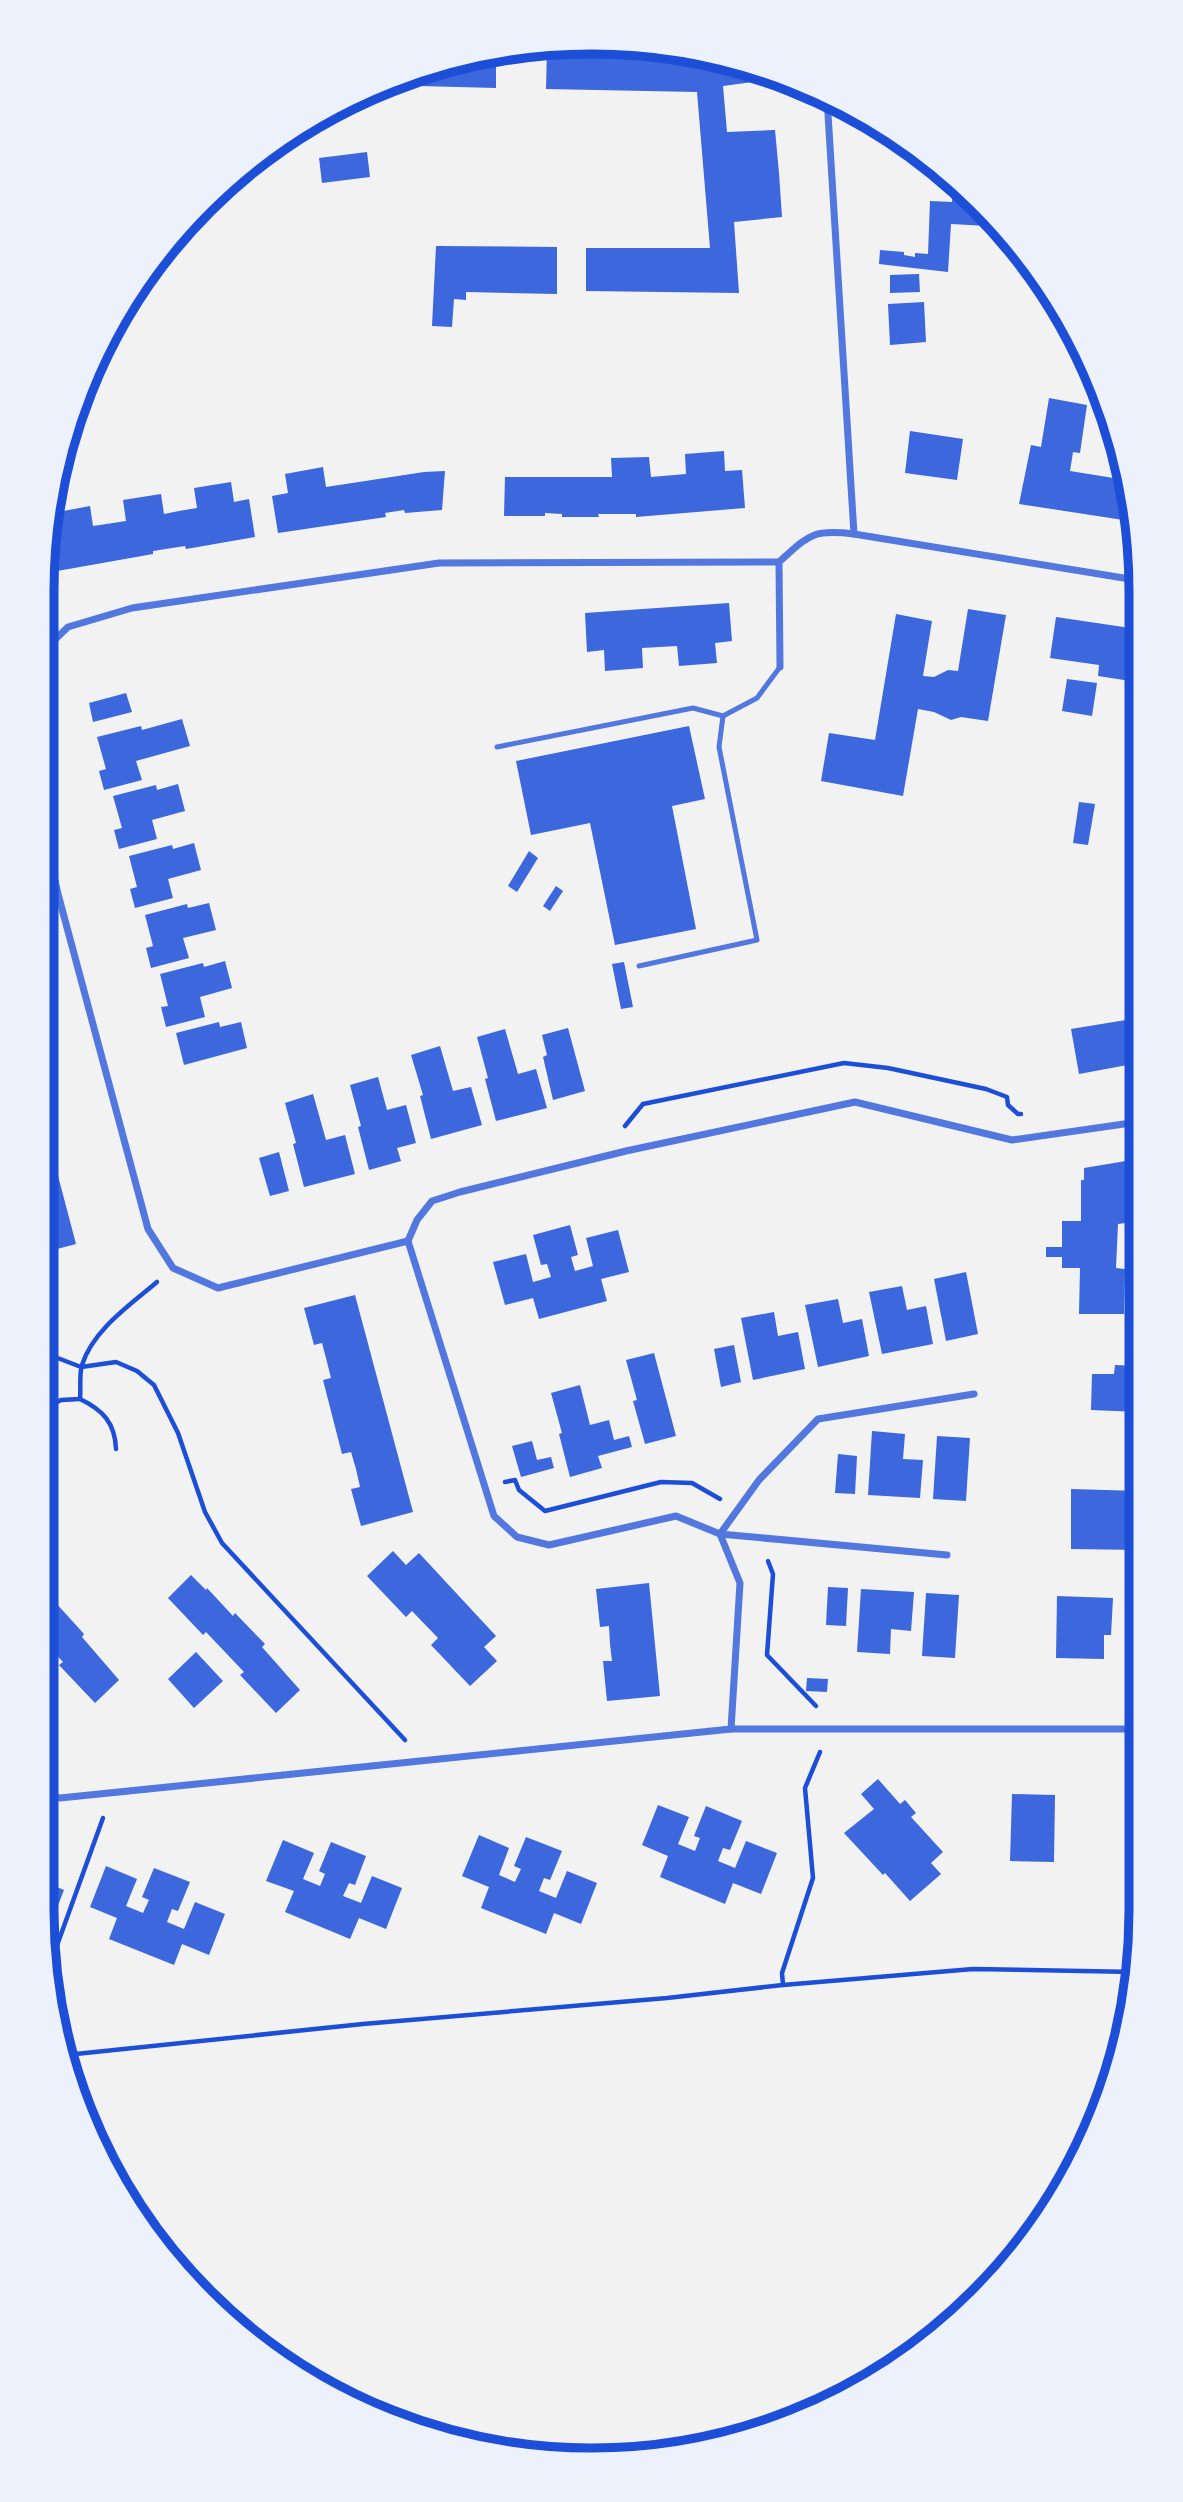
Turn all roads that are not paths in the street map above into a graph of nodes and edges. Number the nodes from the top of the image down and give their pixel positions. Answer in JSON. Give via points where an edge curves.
{"nodes":[{"id":1,"x":828,"y":109,"type":"edge"},
{"id":2,"x":854,"y":534,"type":"junction"},
{"id":3,"x":779,"y":562,"type":"junction"},
{"id":4,"x":1129,"y":579,"type":"edge"},
{"id":5,"x":54,"y":640,"type":"edge"},
{"id":6,"x":780,"y":667,"type":"joint"},
{"id":7,"x":723,"y":716,"type":"junction"},
{"id":8,"x":497,"y":747,"type":"dead end"},
{"id":9,"x":54,"y":873,"type":"edge"},
{"id":10,"x":639,"y":966,"type":"dead end"},
{"id":11,"x":1129,"y":1123,"type":"edge"},
{"id":12,"x":408,"y":1241,"type":"junction"},
{"id":13,"x":974,"y":1394,"type":"dead end"},
{"id":14,"x":720,"y":1534,"type":"junction"},
{"id":15,"x":947,"y":1555,"type":"dead end"},
{"id":16,"x":731,"y":1729,"type":"junction"},
{"id":17,"x":1129,"y":1729,"type":"edge"},
{"id":18,"x":54,"y":1796,"type":"edge"}],
"edges":[{"from":1,"to":2,"type":"street"},
{"from":2,"to":3,"type":"street","via":[[829,531],[807,536]]},
{"from":2,"to":4,"type":"street"},
{"from":3,"to":5,"type":"street","via":[[439,563],[132,608],[68,627]]},
{"from":3,"to":6,"type":"street"},
{"from":6,"to":7,"type":"lane","via":[[757,698]]},
{"from":7,"to":8,"type":"lane","via":[[693,708]]},
{"from":7,"to":10,"type":"lane","via":[[719,747],[757,940]]},
{"from":9,"to":12,"type":"street","via":[[148,1229],[173,1268],[218,1288]]},
{"from":11,"to":12,"type":"street","via":[[1012,1140],[855,1102],[460,1192],[432,1201]]},
{"from":12,"to":14,"type":"street","via":[[494,1516],[517,1538],[549,1545],[676,1516]]},
{"from":13,"to":14,"type":"street","via":[[818,1419],[759,1480]]},
{"from":14,"to":15,"type":"street"},
{"from":14,"to":16,"type":"street","via":[[740,1583]]},
{"from":16,"to":17,"type":"street"},
{"from":16,"to":18,"type":"street"}]}
